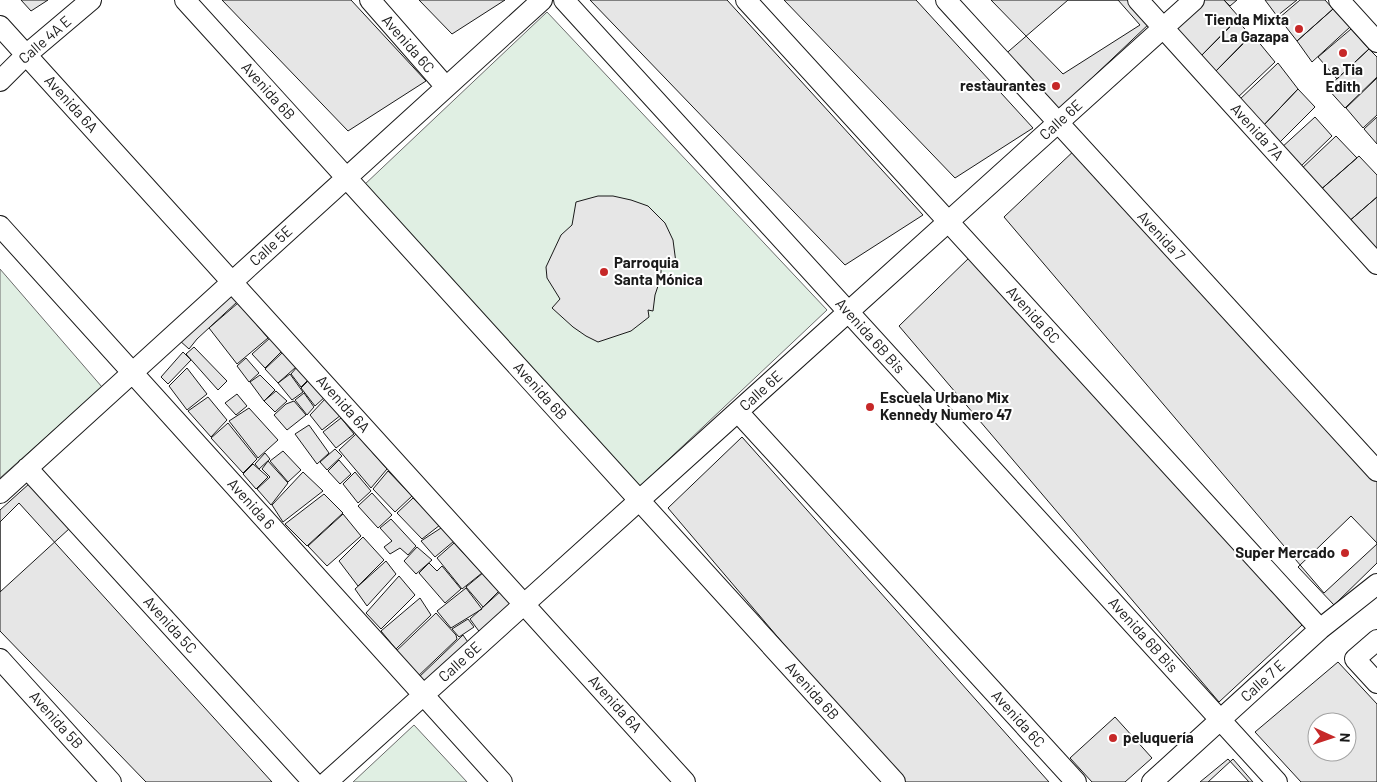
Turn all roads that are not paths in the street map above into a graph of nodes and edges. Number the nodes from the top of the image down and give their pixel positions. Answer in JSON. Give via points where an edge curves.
{"nodes":[{"id":1,"x":91,"y":0,"type":"edge"},
{"id":2,"x":185,"y":0,"type":"edge"},
{"id":3,"x":370,"y":0,"type":"edge"},
{"id":4,"x":542,"y":0,"type":"edge"},
{"id":5,"x":564,"y":0,"type":"edge"},
{"id":6,"x":746,"y":0,"type":"edge"},
{"id":7,"x":946,"y":0,"type":"edge"},
{"id":8,"x":1138,"y":0,"type":"edge"},
{"id":9,"x":1194,"y":0,"type":"edge"},
{"id":10,"x":1339,"y":0,"type":"edge"},
{"id":11,"x":0,"y":26,"type":"edge"},
{"id":12,"x":1162,"y":28,"type":"junction"},
{"id":13,"x":1377,"y":42,"type":"edge"},
{"id":14,"x":26,"y":55,"type":"junction"},
{"id":15,"x":0,"y":81,"type":"edge"},
{"id":16,"x":446,"y":87,"type":"junction"},
{"id":17,"x":1058,"y":123,"type":"junction"},
{"id":18,"x":347,"y":178,"type":"junction"},
{"id":19,"x":948,"y":222,"type":"junction"},
{"id":20,"x":0,"y":226,"type":"edge"},
{"id":21,"x":1377,"y":264,"type":"edge"},
{"id":22,"x":232,"y":282,"type":"junction"},
{"id":23,"x":848,"y":312,"type":"junction"},
{"id":24,"x":132,"y":373,"type":"junction"},
{"id":25,"x":738,"y":412,"type":"junction"},
{"id":26,"x":27,"y":468,"type":"junction"},
{"id":27,"x":1377,"y":471,"type":"edge"},
{"id":28,"x":0,"y":492,"type":"edge"},
{"id":29,"x":639,"y":500,"type":"junction"},
{"id":30,"x":1377,"y":584,"type":"edge"},
{"id":31,"x":524,"y":605,"type":"junction"},
{"id":32,"x":1320,"y":629,"type":"junction"},
{"id":33,"x":1377,"y":640,"type":"edge"},
{"id":34,"x":0,"y":659,"type":"edge"},
{"id":35,"x":1377,"y":683,"type":"edge"},
{"id":36,"x":424,"y":695,"type":"junction"},
{"id":37,"x":1220,"y":720,"type":"junction"},
{"id":38,"x":111,"y":782,"type":"edge"},
{"id":39,"x":313,"y":782,"type":"edge"},
{"id":40,"x":327,"y":782,"type":"edge"},
{"id":41,"x":502,"y":782,"type":"edge"},
{"id":42,"x":685,"y":782,"type":"edge"},
{"id":43,"x":895,"y":782,"type":"edge"},
{"id":44,"x":1076,"y":782,"type":"edge"},
{"id":45,"x":1152,"y":782,"type":"edge"},
{"id":46,"x":1277,"y":782,"type":"edge"}],
"edges":[{"from":1,"to":14,"type":"street","name":"Calle 4A E"},
{"from":2,"to":18,"type":"street","name":"Avenida 6B"},
{"from":3,"to":16,"type":"street","name":"Avenida 6C"},
{"from":4,"to":16,"type":"street","name":"Calle 5E"},
{"from":5,"to":23,"type":"street","name":"Avenida 6B Bis"},
{"from":6,"to":19,"type":"street","name":"Avenida 6C"},
{"from":7,"to":17,"type":"street","name":"Avenida 7"},
{"from":8,"to":12,"type":"street","name":"Avenida 7A"},
{"from":9,"to":12,"type":"street","name":"Calle 6E"},
{"from":10,"to":13,"type":"street"},
{"from":11,"to":14,"type":"street","name":"Avenida 6A"},
{"from":12,"to":17,"type":"street","name":"Calle 6E"},
{"from":12,"to":21,"type":"street","name":"Avenida 7A"},
{"from":14,"to":15,"type":"street","name":"Calle 4A E"},
{"from":14,"to":22,"type":"street","name":"Avenida 6A"},
{"from":16,"to":18,"type":"street","name":"Calle 5E"},
{"from":17,"to":19,"type":"street","name":"Calle 6E"},
{"from":17,"to":27,"type":"street","name":"Avenida 7"},
{"from":18,"to":22,"type":"street","name":"Calle 5E"},
{"from":18,"to":29,"type":"street","name":"Avenida 6B"},
{"from":19,"to":23,"type":"street","name":"Calle 6E"},
{"from":19,"to":32,"type":"street","name":"Avenida 6C"},
{"from":20,"to":24,"type":"street","name":"Avenida 6"},
{"from":22,"to":24,"type":"street","name":"Calle 5E"},
{"from":22,"to":31,"type":"street","name":"Avenida 6A"},
{"from":23,"to":25,"type":"street","name":"Calle 6E"},
{"from":23,"to":37,"type":"street","name":"Avenida 6B Bis"},
{"from":24,"to":26,"type":"street","name":"Calle 5E"},
{"from":24,"to":36,"type":"street","name":"Avenida 6"},
{"from":25,"to":29,"type":"street","name":"Calle 6E"},
{"from":25,"to":44,"type":"street","name":"Avenida 6C"},
{"from":26,"to":28,"type":"street","name":"Calle 5E"},
{"from":26,"to":39,"type":"street","name":"Avenida 5C"},
{"from":29,"to":31,"type":"street","name":"Calle 6E"},
{"from":29,"to":43,"type":"street","name":"Avenida 6B"},
{"from":30,"to":32,"type":"street","name":"Calle 7 E"},
{"from":31,"to":36,"type":"street","name":"Calle 6E"},
{"from":31,"to":42,"type":"street","name":"Avenida 6A"},
{"from":32,"to":37,"type":"street","name":"Calle 7 E"},
{"from":33,"to":35,"type":"street","via":[[1355,659]]},
{"from":34,"to":38,"type":"street","name":"Avenida 5B"},
{"from":36,"to":40,"type":"street","name":"Calle 6E"},
{"from":36,"to":41,"type":"street","name":"Avenida 6"},
{"from":37,"to":45,"type":"street","name":"Calle 7 E"},
{"from":37,"to":46,"type":"street","name":"Avenida 6B Bis"}]}
